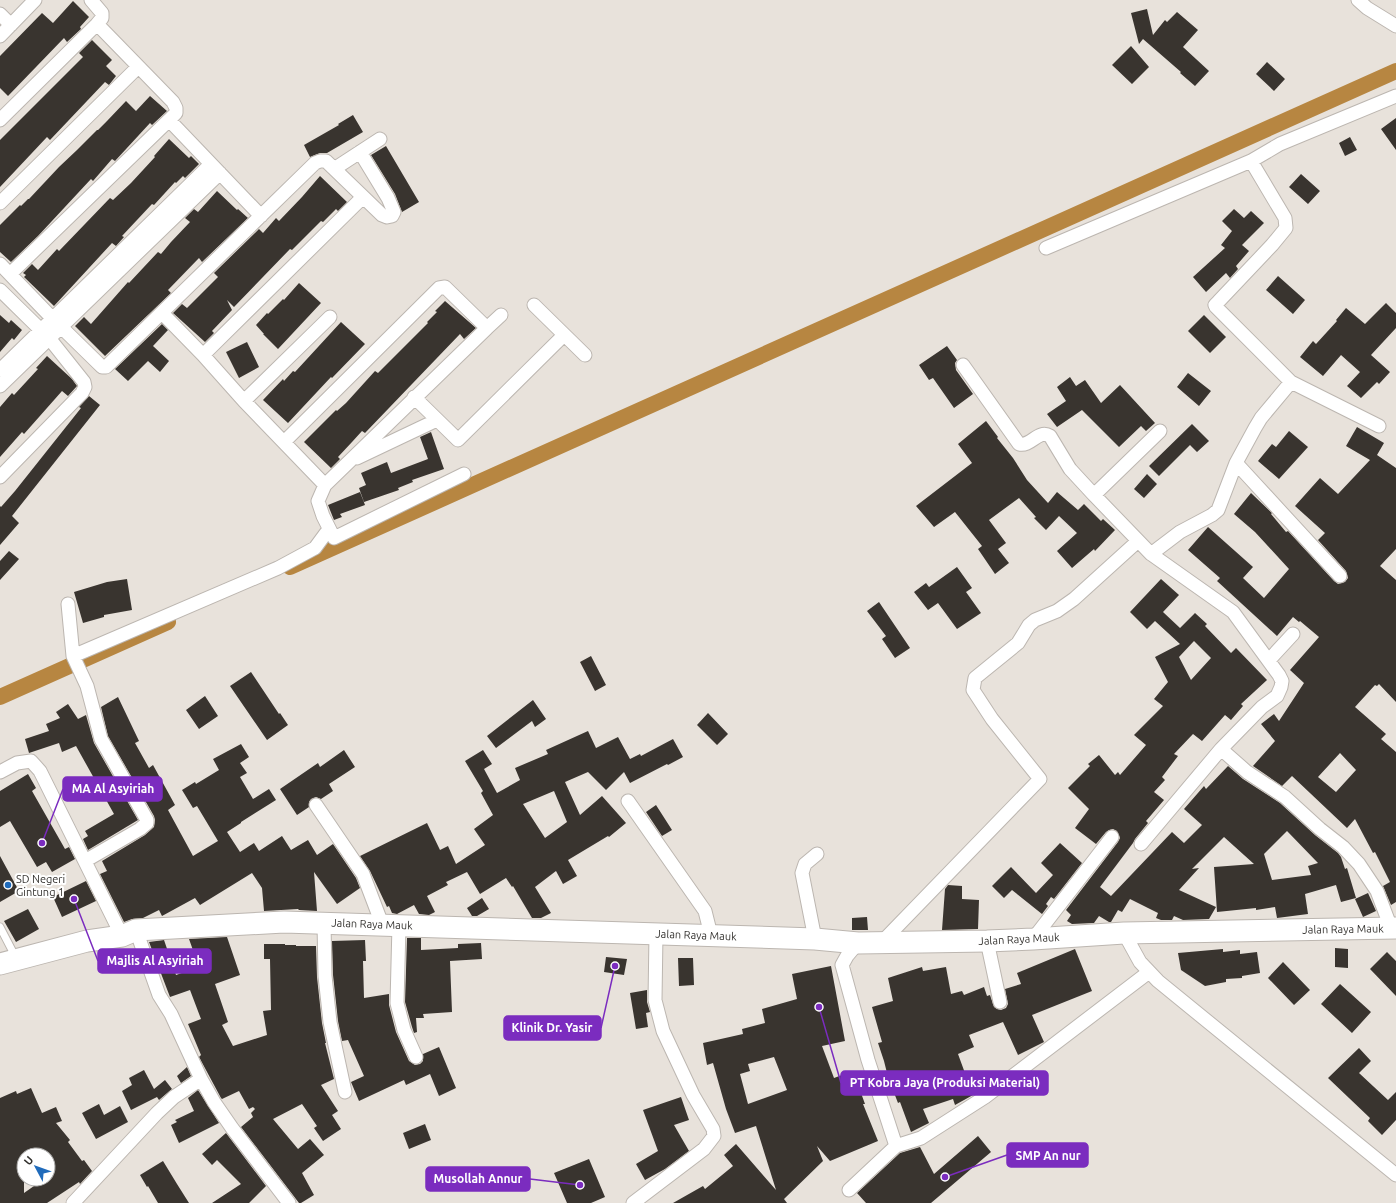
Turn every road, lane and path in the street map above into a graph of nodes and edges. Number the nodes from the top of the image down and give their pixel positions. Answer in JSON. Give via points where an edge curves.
{"nodes":[{"id":1,"x":35,"y":0,"type":"edge"},
{"id":2,"x":91,"y":0,"type":"edge"},
{"id":3,"x":1358,"y":0,"type":"edge"},
{"id":4,"x":0,"y":14,"type":"edge"},
{"id":5,"x":97,"y":24,"type":"junction"},
{"id":6,"x":11,"y":25,"type":"junction"},
{"id":7,"x":1396,"y":26,"type":"edge"},
{"id":8,"x":0,"y":36,"type":"edge"},
{"id":9,"x":138,"y":67,"type":"junction"},
{"id":10,"x":1396,"y":96,"type":"edge"},
{"id":11,"x":0,"y":120,"type":"edge"},
{"id":12,"x":169,"y":120,"type":"junction"},
{"id":13,"x":380,"y":139,"type":"dead end"},
{"id":14,"x":360,"y":152,"type":"junction"},
{"id":15,"x":1251,"y":162,"type":"junction"},
{"id":16,"x":215,"y":168,"type":"junction"},
{"id":17,"x":334,"y":169,"type":"junction"},
{"id":18,"x":363,"y":197,"type":"junction"},
{"id":19,"x":0,"y":203,"type":"edge"},
{"id":20,"x":261,"y":216,"type":"junction"},
{"id":21,"x":1046,"y":248,"type":"dead end"},
{"id":22,"x":0,"y":264,"type":"edge"},
{"id":23,"x":10,"y":274,"type":"junction"},
{"id":24,"x":0,"y":290,"type":"edge"},
{"id":25,"x":534,"y":306,"type":"dead end"},
{"id":26,"x":162,"y":313,"type":"junction"},
{"id":27,"x":501,"y":315,"type":"dead end"},
{"id":28,"x":330,"y":317,"type":"dead end"},
{"id":29,"x":56,"y":323,"type":"junction"},
{"id":30,"x":487,"y":328,"type":"junction"},
{"id":31,"x":45,"y":334,"type":"junction"},
{"id":32,"x":564,"y":335,"type":"junction"},
{"id":33,"x":203,"y":355,"type":"junction"},
{"id":34,"x":585,"y":355,"type":"dead end"},
{"id":35,"x":963,"y":364,"type":"dead end"},
{"id":36,"x":0,"y":370,"type":"edge"},
{"id":37,"x":1291,"y":382,"type":"junction"},
{"id":38,"x":0,"y":386,"type":"edge"},
{"id":39,"x":414,"y":397,"type":"junction"},
{"id":40,"x":244,"y":401,"type":"junction"},
{"id":41,"x":438,"y":420,"type":"junction"},
{"id":42,"x":1379,"y":426,"type":"dead end"},
{"id":43,"x":1160,"y":431,"type":"dead end"},
{"id":44,"x":284,"y":442,"type":"junction"},
{"id":45,"x":346,"y":463,"type":"junction"},
{"id":46,"x":1236,"y":463,"type":"junction"},
{"id":47,"x":464,"y":474,"type":"dead end"},
{"id":48,"x":0,"y":478,"type":"edge"},
{"id":49,"x":325,"y":485,"type":"junction"},
{"id":50,"x":1094,"y":495,"type":"junction"},
{"id":51,"x":329,"y":529,"type":"junction"},
{"id":52,"x":1138,"y":541,"type":"junction"},
{"id":53,"x":1151,"y":554,"type":"junction"},
{"id":54,"x":1340,"y":576,"type":"dead end"},
{"id":55,"x":68,"y":604,"type":"dead end"},
{"id":56,"x":1293,"y":634,"type":"dead end"},
{"id":57,"x":74,"y":659,"type":"junction"},
{"id":58,"x":1269,"y":660,"type":"junction"},
{"id":59,"x":1221,"y":748,"type":"junction"},
{"id":60,"x":0,"y":772,"type":"edge"},
{"id":61,"x":628,"y":801,"type":"dead end"},
{"id":62,"x":316,"y":805,"type":"dead end"},
{"id":63,"x":1112,"y":837,"type":"dead end"},
{"id":64,"x":1140,"y":844,"type":"dead end"},
{"id":65,"x":817,"y":854,"type":"dead end"},
{"id":66,"x":85,"y":861,"type":"junction"},
{"id":67,"x":324,"y":923,"type":"junction"},
{"id":68,"x":391,"y":925,"type":"junction"},
{"id":69,"x":0,"y":927,"type":"edge"},
{"id":70,"x":1394,"y":928,"type":"edge"},
{"id":71,"x":129,"y":933,"type":"junction"},
{"id":72,"x":1124,"y":933,"type":"junction"},
{"id":73,"x":656,"y":934,"type":"junction"},
{"id":74,"x":710,"y":936,"type":"junction"},
{"id":75,"x":815,"y":939,"type":"junction"},
{"id":76,"x":1033,"y":939,"type":"junction"},
{"id":77,"x":987,"y":941,"type":"junction"},
{"id":78,"x":880,"y":942,"type":"junction"},
{"id":79,"x":858,"y":943,"type":"junction"},
{"id":80,"x":9,"y":962,"type":"edge"},
{"id":81,"x":1149,"y":972,"type":"junction"},
{"id":82,"x":1000,"y":1002,"type":"dead end"},
{"id":83,"x":416,"y":1057,"type":"dead end"},
{"id":84,"x":201,"y":1079,"type":"junction"},
{"id":85,"x":345,"y":1092,"type":"dead end"},
{"id":86,"x":896,"y":1146,"type":"junction"},
{"id":87,"x":1396,"y":1175,"type":"edge"},
{"id":88,"x":850,"y":1190,"type":"dead end"},
{"id":89,"x":73,"y":1203,"type":"edge"},
{"id":90,"x":289,"y":1203,"type":"edge"},
{"id":91,"x":633,"y":1203,"type":"edge"}],
"edges":[{"from":1,"to":6,"type":"street"},
{"from":2,"to":5,"type":"street","via":[[102,13],[102,18]]},
{"from":3,"to":7,"type":"street"},
{"from":4,"to":6,"type":"street"},
{"from":5,"to":9,"type":"street"},
{"from":5,"to":11,"type":"street"},
{"from":6,"to":8,"type":"street"},
{"from":9,"to":12,"type":"street","via":[[173,102],[176,113]]},
{"from":9,"to":19,"type":"street"},
{"from":10,"to":15,"type":"street","via":[[1280,144]]},
{"from":12,"to":16,"type":"street"},
{"from":12,"to":23,"type":"street"},
{"from":13,"to":14,"type":"street"},
{"from":14,"to":17,"type":"street"},
{"from":14,"to":18,"type":"street","via":[[392,206],[392,216],[382,215]]},
{"from":15,"to":21,"type":"street"},
{"from":15,"to":37,"type":"street","via":[[1285,218],[1286,228],[1215,305]]},
{"from":16,"to":20,"type":"street"},
{"from":16,"to":29,"type":"street"},
{"from":17,"to":18,"type":"street"},
{"from":17,"to":20,"type":"street","via":[[326,161],[315,162]]},
{"from":18,"to":33,"type":"street"},
{"from":20,"to":26,"type":"street"},
{"from":22,"to":23,"type":"street"},
{"from":23,"to":29,"type":"street"},
{"from":24,"to":31,"type":"street"},
{"from":25,"to":32,"type":"street"},
{"from":26,"to":29,"type":"street","via":[[106,367],[102,367]]},
{"from":26,"to":33,"type":"street"},
{"from":27,"to":30,"type":"street"},
{"from":28,"to":40,"type":"street"},
{"from":29,"to":31,"type":"street"},
{"from":30,"to":39,"type":"street"},
{"from":30,"to":44,"type":"street","via":[[445,287],[439,288]]},
{"from":31,"to":36,"type":"street"},
{"from":31,"to":38,"type":"street"},
{"from":31,"to":48,"type":"street","via":[[84,382],[84,387],[82,393]]},
{"from":32,"to":34,"type":"street"},
{"from":32,"to":41,"type":"street","via":[[458,440]]},
{"from":33,"to":40,"type":"street"},
{"from":35,"to":50,"type":"street","via":[[1018,444],[1027,444],[1041,434],[1050,436],[1070,469]]},
{"from":37,"to":42,"type":"street"},
{"from":37,"to":46,"type":"street","via":[[1261,418]]},
{"from":39,"to":41,"type":"street"},
{"from":39,"to":45,"type":"street"},
{"from":40,"to":44,"type":"street"},
{"from":41,"to":45,"type":"street"},
{"from":43,"to":50,"type":"street"},
{"from":44,"to":49,"type":"street"},
{"from":45,"to":49,"type":"street"},
{"from":46,"to":53,"type":"street","via":[[1218,510],[1180,532]]},
{"from":46,"to":54,"type":"street"},
{"from":47,"to":51,"type":"street","via":[[334,538]]},
{"from":49,"to":51,"type":"street","via":[[318,501]]},
{"from":50,"to":52,"type":"street"},
{"from":51,"to":57,"type":"street","via":[[315,548],[278,568]]},
{"from":52,"to":53,"type":"street"},
{"from":52,"to":78,"type":"street","via":[[1074,599],[1029,625],[1018,643],[975,678],[973,690],[992,719],[1040,780]]},
{"from":53,"to":58,"type":"street","via":[[1233,612]]},
{"from":55,"to":57,"type":"street"},
{"from":56,"to":58,"type":"street"},
{"from":57,"to":66,"type":"street","via":[[87,686],[101,739],[146,817],[147,823]]},
{"from":58,"to":59,"type":"street","via":[[1282,681],[1280,692]]},
{"from":59,"to":64,"type":"street"},
{"from":59,"to":70,"type":"street","via":[[1247,772],[1285,797],[1343,847],[1359,864],[1377,892]]},
{"from":60,"to":66,"type":"street","via":[[17,763],[31,761],[40,770]]},
{"from":61,"to":74,"type":"street","via":[[705,911]]},
{"from":62,"to":68,"type":"street","via":[[364,874]]},
{"from":63,"to":76,"type":"street"},
{"from":65,"to":75,"type":"street","via":[[805,864],[802,873]]},
{"from":66,"to":71,"type":"street"},
{"from":67,"to":68,"type":"main road","name":"Jalan Raya Mauk"},
{"from":67,"to":71,"type":"main road","name":"Jalan Raya Mauk","via":[[284,922]]},
{"from":67,"to":85,"type":"street","via":[[325,976],[330,1022]]},
{"from":68,"to":73,"type":"main road","name":"Jalan Raya Mauk"},
{"from":68,"to":83,"type":"street","via":[[397,1003],[404,1030]]},
{"from":69,"to":80,"type":"lane"},
{"from":70,"to":72,"type":"main road","name":"Jalan Raya Mauk"},
{"from":71,"to":80,"type":"main road","name":"Jalan Raya Mauk","via":[[87,941]]},
{"from":71,"to":84,"type":"street"},
{"from":72,"to":76,"type":"main road","name":"Jalan Raya Mauk"},
{"from":72,"to":81,"type":"street","via":[[1140,962]]},
{"from":73,"to":74,"type":"main road","name":"Jalan Raya Mauk"},
{"from":73,"to":91,"type":"street","via":[[655,1000],[663,1031],[693,1095],[713,1129],[714,1136],[704,1149]]},
{"from":74,"to":75,"type":"main road","name":"Jalan Raya Mauk"},
{"from":75,"to":79,"type":"main road","name":"Jalan Raya Mauk"},
{"from":76,"to":77,"type":"main road","name":"Jalan Raya Mauk"},
{"from":77,"to":78,"type":"main road","name":"Jalan Raya Mauk"},
{"from":77,"to":82,"type":"street"},
{"from":78,"to":79,"type":"main road","name":"Jalan Raya Mauk"},
{"from":79,"to":86,"type":"street","via":[[846,956],[842,966],[868,1060]]},
{"from":81,"to":86,"type":"street","via":[[985,1097],[921,1138]]},
{"from":81,"to":87,"type":"street"},
{"from":84,"to":89,"type":"street","via":[[174,1097],[157,1113]]},
{"from":84,"to":90,"type":"street","via":[[232,1128]]},
{"from":86,"to":88,"type":"street"}]}
